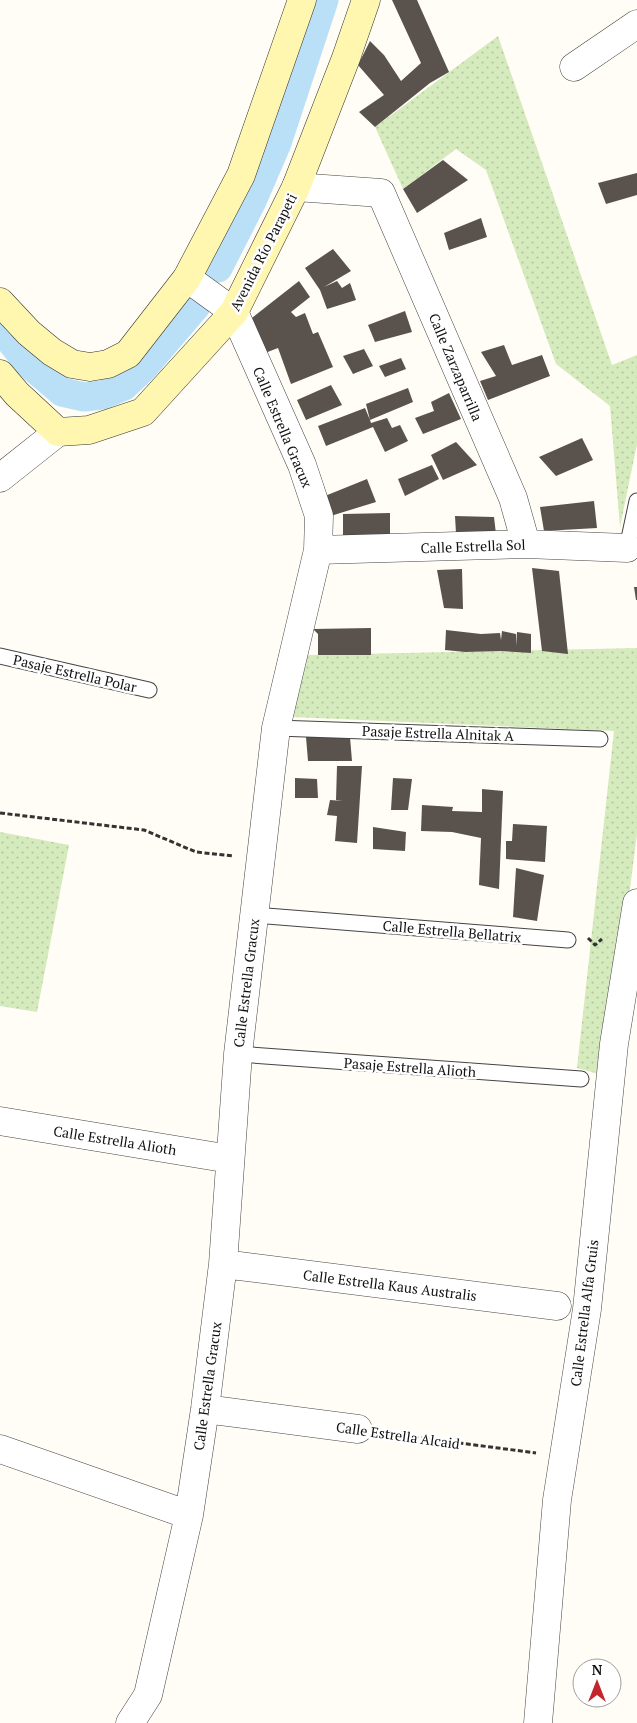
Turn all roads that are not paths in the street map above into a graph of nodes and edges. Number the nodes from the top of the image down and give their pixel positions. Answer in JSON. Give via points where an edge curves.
{"nodes":[{"id":1,"x":302,"y":0,"type":"edge"},
{"id":2,"x":366,"y":0,"type":"edge"},
{"id":3,"x":637,"y":25,"type":"edge"},
{"id":4,"x":574,"y":67,"type":"dead end"},
{"id":5,"x":296,"y":186,"type":"junction"},
{"id":6,"x":186,"y":278,"type":"junction"},
{"id":7,"x":0,"y":302,"type":"edge"},
{"id":8,"x":234,"y":312,"type":"junction"},
{"id":9,"x":0,"y":374,"type":"edge"},
{"id":10,"x":58,"y":432,"type":"junction"},
{"id":11,"x":0,"y":478,"type":"edge"},
{"id":12,"x":637,"y":501,"type":"edge"},
{"id":13,"x":526,"y":544,"type":"junction"},
{"id":14,"x":627,"y":548,"type":"joint"},
{"id":15,"x":318,"y":550,"type":"junction"},
{"id":16,"x":0,"y":656,"type":"edge"},
{"id":17,"x":150,"y":690,"type":"dead end"},
{"id":18,"x":276,"y":728,"type":"junction"},
{"id":19,"x":600,"y":739,"type":"dead end"},
{"id":20,"x":637,"y":903,"type":"edge"},
{"id":21,"x":254,"y":915,"type":"junction"},
{"id":22,"x":568,"y":940,"type":"road end"},
{"id":23,"x":238,"y":1054,"type":"junction"},
{"id":24,"x":581,"y":1080,"type":"dead end"},
{"id":25,"x":0,"y":1122,"type":"edge"},
{"id":26,"x":230,"y":1158,"type":"junction"},
{"id":27,"x":223,"y":1264,"type":"junction"},
{"id":28,"x":557,"y":1306,"type":"dead end"},
{"id":29,"x":205,"y":1409,"type":"junction"},
{"id":30,"x":358,"y":1429,"type":"road end"},
{"id":31,"x":0,"y":1449,"type":"edge"},
{"id":32,"x":189,"y":1515,"type":"junction"},
{"id":33,"x":130,"y":1723,"type":"edge"},
{"id":34,"x":538,"y":1723,"type":"edge"}],
"edges":[{"from":1,"to":6,"type":"street","via":[[241,175]]},
{"from":2,"to":5,"type":"street","name":"Avenida Río Parapeti"},
{"from":3,"to":4,"type":"street"},
{"from":5,"to":8,"type":"street","name":"Avenida Río Parapeti"},
{"from":5,"to":13,"type":"street","name":"Calle Zarzaparrilla","via":[[380,193],[513,498]]},
{"from":6,"to":7,"type":"street","via":[[128,354],[108,364],[90,367],[72,364],[52,352]]},
{"from":6,"to":8,"type":"street"},
{"from":8,"to":10,"type":"street","name":"Avenida Río Parapeti","via":[[143,412],[89,430]]},
{"from":8,"to":15,"type":"street","name":"Calle Estrella Gracux","via":[[302,465],[319,516]]},
{"from":9,"to":10,"type":"street"},
{"from":10,"to":11,"type":"street"},
{"from":12,"to":14,"type":"lane"},
{"from":13,"to":14,"type":"street","name":"Calle Estrella Sol"},
{"from":13,"to":15,"type":"street","name":"Calle Estrella Sol"},
{"from":15,"to":18,"type":"street","name":"Calle Estrella Gracux"},
{"from":16,"to":17,"type":"lane","name":"Pasaje Estrella Polar"},
{"from":18,"to":19,"type":"lane","name":"Pasaje Estrella Alnitak A"},
{"from":18,"to":21,"type":"street","name":"Calle Estrella Gracux"},
{"from":20,"to":34,"type":"street","name":"Calle Estrella Alfa Gruis","via":[[614,1044],[586,1310],[557,1500]]},
{"from":21,"to":22,"type":"lane","name":"Calle Estrella Bellatrix"},
{"from":21,"to":23,"type":"street","name":"Calle Estrella Gracux"},
{"from":23,"to":24,"type":"lane","name":"Pasaje Estrella Alioth"},
{"from":23,"to":26,"type":"street","name":"Calle Estrella Gracux"},
{"from":25,"to":26,"type":"street","name":"Calle Estrella Alioth"},
{"from":26,"to":27,"type":"street","name":"Calle Estrella Gracux"},
{"from":27,"to":28,"type":"street","name":"Calle Estrella Kaus Australis"},
{"from":27,"to":29,"type":"street","name":"Calle Estrella Gracux"},
{"from":29,"to":30,"type":"street","name":"Calle Estrella Alcaid"},
{"from":29,"to":32,"type":"street","name":"Calle Estrella Gracux"},
{"from":31,"to":32,"type":"street"},
{"from":32,"to":33,"type":"street","name":"Calle Estrella Gracux","via":[[148,1695]]}]}
